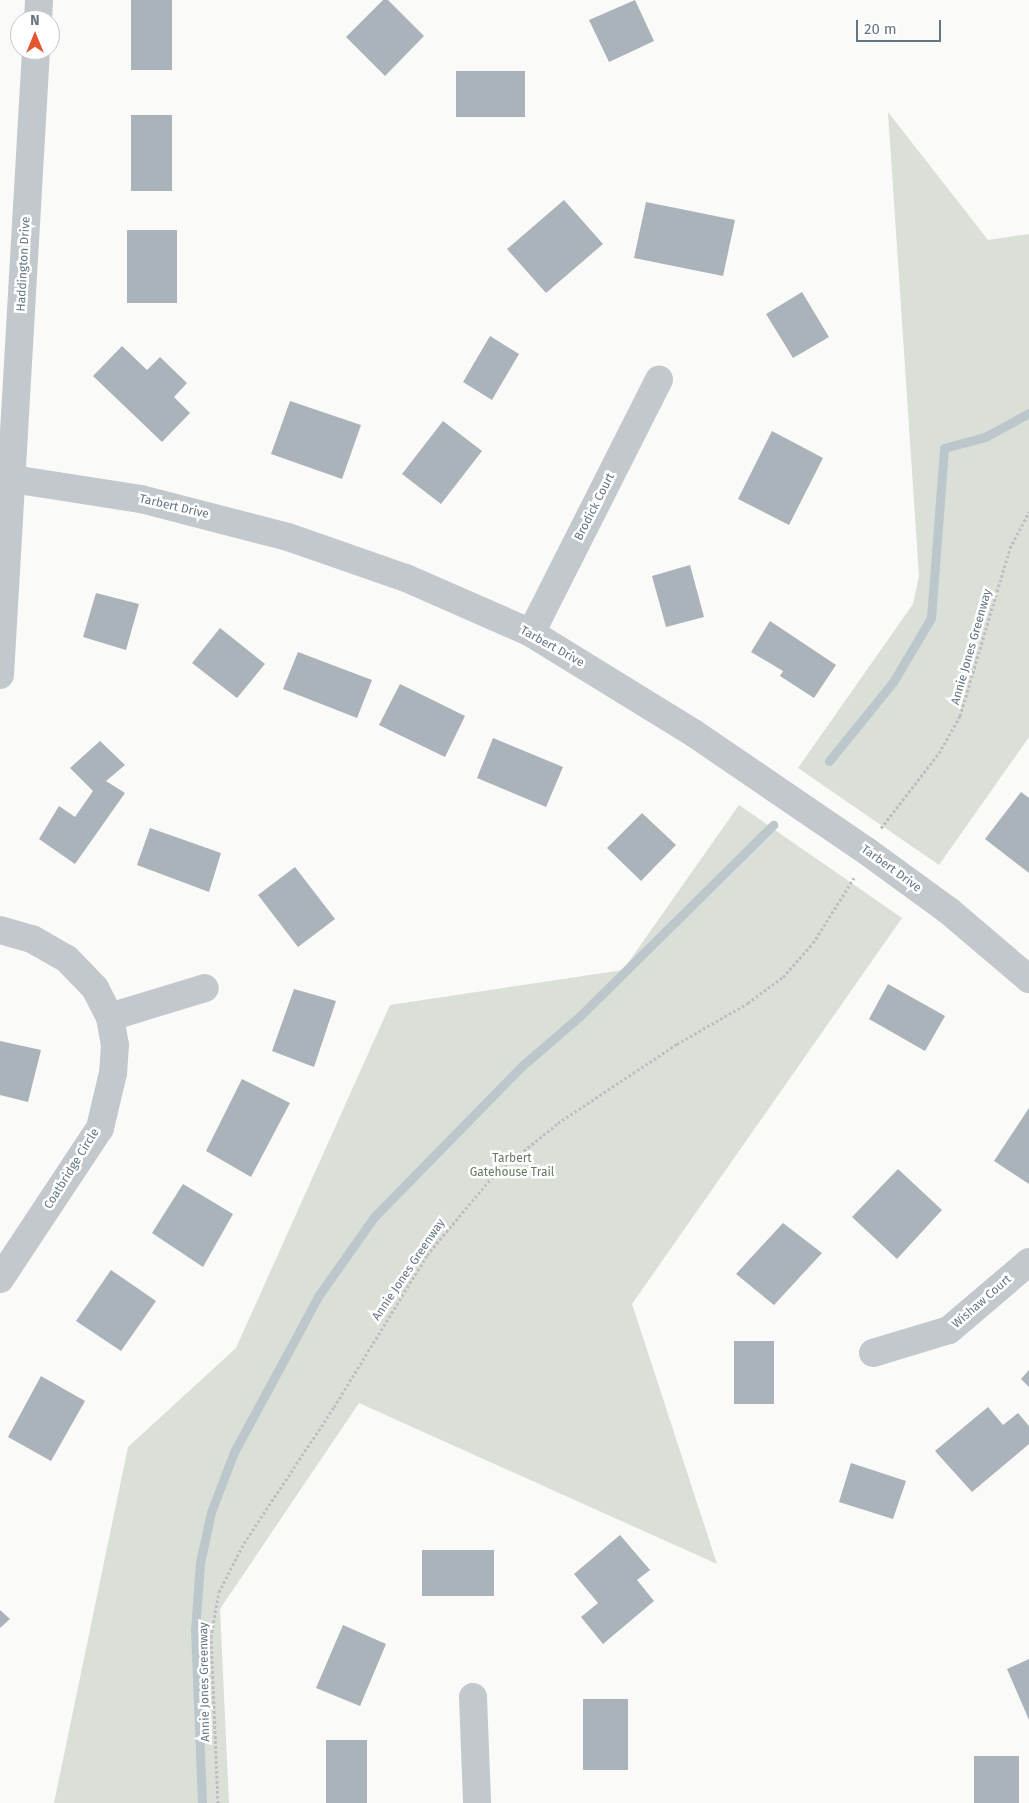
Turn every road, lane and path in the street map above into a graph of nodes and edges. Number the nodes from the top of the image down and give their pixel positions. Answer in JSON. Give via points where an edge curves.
{"nodes":[{"id":1,"x":35,"y":60,"type":"edge"},
{"id":2,"x":659,"y":380,"type":"dead end"},
{"id":3,"x":6,"y":477,"type":"edge"},
{"id":4,"x":1029,"y":512,"type":"edge"},
{"id":5,"x":531,"y":633,"type":"junction"},
{"id":6,"x":0,"y":675,"type":"edge"},
{"id":7,"x":882,"y":827,"type":"dead end"},
{"id":8,"x":856,"y":873,"type":"dead end"},
{"id":9,"x":0,"y":930,"type":"edge"},
{"id":10,"x":1029,"y":979,"type":"edge"},
{"id":11,"x":205,"y":988,"type":"dead end"},
{"id":12,"x":110,"y":1017,"type":"junction"},
{"id":13,"x":1029,"y":1262,"type":"edge"},
{"id":14,"x":0,"y":1279,"type":"edge"},
{"id":15,"x":873,"y":1353,"type":"dead end"},
{"id":16,"x":473,"y":1697,"type":"dead end"},
{"id":17,"x":218,"y":1803,"type":"edge"},
{"id":18,"x":478,"y":1803,"type":"edge"}],
"edges":[{"from":1,"to":3,"type":"street","name":"Haddington Drive"},
{"from":2,"to":5,"type":"street","name":"Brodick Court"},
{"from":3,"to":5,"type":"street","name":"Tarbert Drive","via":[[140,499],[288,537],[406,578]]},
{"from":3,"to":6,"type":"street"},
{"from":4,"to":7,"type":"path","name":"Annie Jones Greenway","via":[[1010,548],[960,716],[939,753]]},
{"from":5,"to":10,"type":"street","name":"Tarbert Drive","via":[[695,734],[868,852],[949,911]]},
{"from":8,"to":17,"type":"path","name":"Annie Jones Greenway","via":[[843,901],[783,977],[748,1003],[677,1044],[558,1123],[493,1176],[427,1255],[334,1407],[244,1543],[219,1592],[211,1637]]},
{"from":9,"to":12,"type":"street","name":"Coatbridge Circle","via":[[32,939],[67,959],[95,988]]},
{"from":11,"to":12,"type":"street"},
{"from":12,"to":14,"type":"street","name":"Coatbridge Circle","via":[[113,1073],[100,1128]]},
{"from":13,"to":15,"type":"street","name":"Wishaw Court","via":[[949,1330]]},
{"from":16,"to":18,"type":"street"}]}
